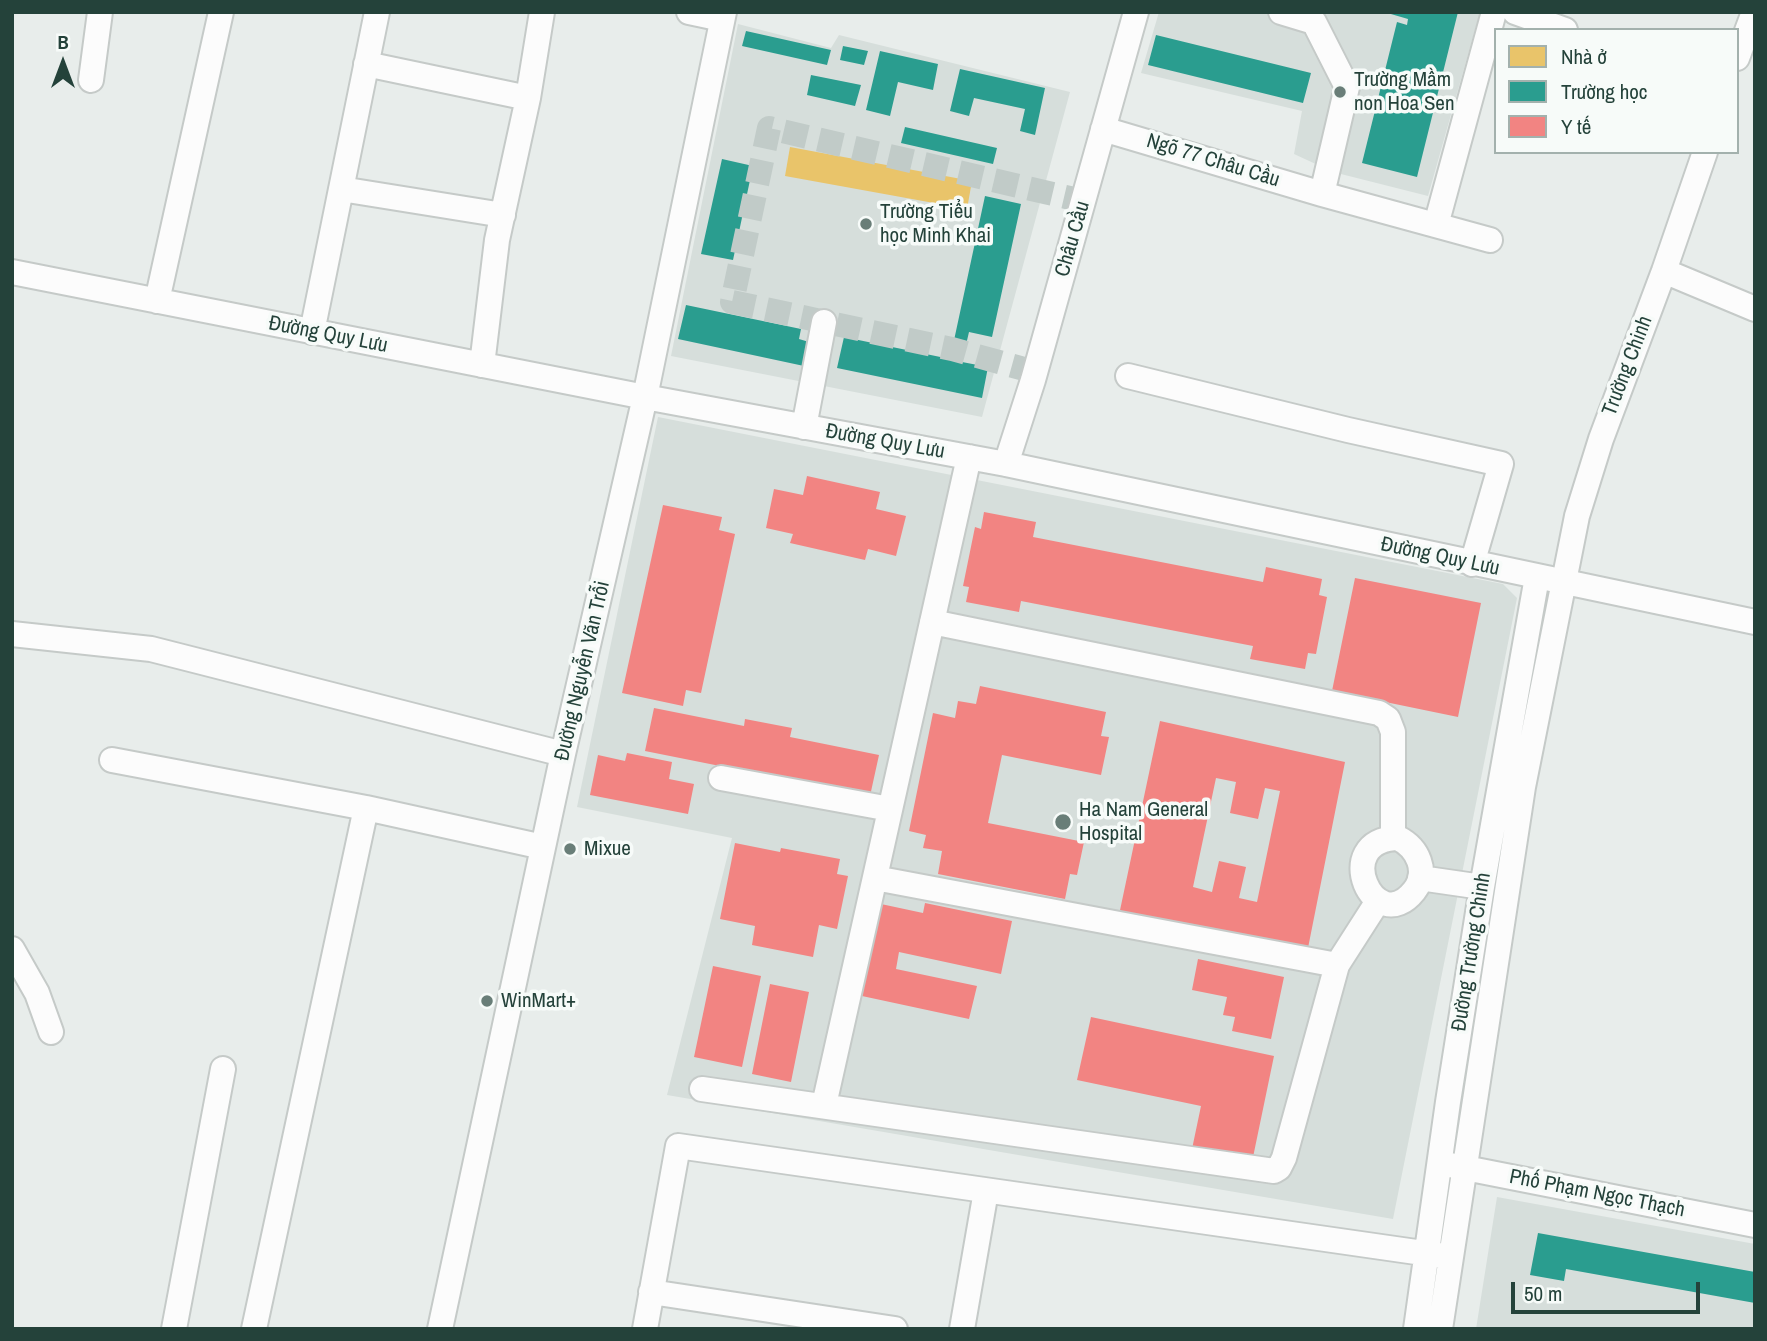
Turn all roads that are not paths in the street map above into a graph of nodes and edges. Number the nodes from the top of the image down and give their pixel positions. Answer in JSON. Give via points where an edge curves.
{"nodes":[{"id":1,"x":100,"y":12,"type":"edge"},
{"id":2,"x":221,"y":12,"type":"edge"},
{"id":3,"x":377,"y":12,"type":"edge"},
{"id":4,"x":542,"y":12,"type":"edge"},
{"id":5,"x":689,"y":12,"type":"edge"},
{"id":6,"x":1136,"y":12,"type":"edge"},
{"id":7,"x":1281,"y":12,"type":"edge"},
{"id":8,"x":1494,"y":12,"type":"edge"},
{"id":9,"x":1515,"y":12,"type":"edge"},
{"id":10,"x":723,"y":16,"type":"edge"},
{"id":11,"x":1752,"y":27,"type":"edge"},
{"id":12,"x":1559,"y":28,"type":"edge"},
{"id":13,"x":1739,"y":54,"type":"edge"},
{"id":14,"x":366,"y":64,"type":"junction"},
{"id":15,"x":91,"y":80,"type":"dead end"},
{"id":16,"x":528,"y":98,"type":"junction"},
{"id":17,"x":1103,"y":129,"type":"junction"},
{"id":18,"x":1704,"y":154,"type":"edge"},
{"id":19,"x":341,"y":189,"type":"junction"},
{"id":20,"x":1322,"y":194,"type":"junction"},
{"id":21,"x":503,"y":215,"type":"junction"},
{"id":22,"x":1436,"y":225,"type":"junction"},
{"id":23,"x":1490,"y":240,"type":"dead end"},
{"id":24,"x":1664,"y":271,"type":"junction"},
{"id":25,"x":12,"y":272,"type":"edge"},
{"id":26,"x":157,"y":301,"type":"junction"},
{"id":27,"x":1755,"y":309,"type":"edge"},
{"id":28,"x":824,"y":322,"type":"dead end"},
{"id":29,"x":312,"y":332,"type":"junction"},
{"id":30,"x":482,"y":365,"type":"junction"},
{"id":31,"x":1128,"y":376,"type":"dead end"},
{"id":32,"x":645,"y":397,"type":"junction"},
{"id":33,"x":804,"y":427,"type":"junction"},
{"id":34,"x":969,"y":457,"type":"junction"},
{"id":35,"x":1006,"y":464,"type":"junction"},
{"id":36,"x":1472,"y":564,"type":"junction"},
{"id":37,"x":1537,"y":578,"type":"junction"},
{"id":38,"x":1564,"y":583,"type":"junction"},
{"id":39,"x":932,"y":622,"type":"junction"},
{"id":40,"x":1755,"y":622,"type":"edge"},
{"id":41,"x":12,"y":634,"type":"edge"},
{"id":42,"x":1515,"y":700,"type":"junction"},
{"id":43,"x":1540,"y":704,"type":"junction"},
{"id":44,"x":564,"y":754,"type":"junction"},
{"id":45,"x":112,"y":760,"type":"dead end"},
{"id":46,"x":721,"y":778,"type":"dead end"},
{"id":47,"x":366,"y":808,"type":"junction"},
{"id":48,"x":890,"y":809,"type":"junction"},
{"id":49,"x":1393,"y":838,"type":"junction"},
{"id":50,"x":1503,"y":839,"type":"junction"},
{"id":51,"x":543,"y":847,"type":"junction"},
{"id":52,"x":875,"y":878,"type":"junction"},
{"id":53,"x":1420,"y":878,"type":"junction"},
{"id":54,"x":1482,"y":887,"type":"junction"},
{"id":55,"x":1378,"y":901,"type":"junction"},
{"id":56,"x":12,"y":949,"type":"edge"},
{"id":57,"x":1470,"y":961,"type":"junction"},
{"id":58,"x":1336,"y":965,"type":"junction"},
{"id":59,"x":1496,"y":967,"type":"junction"},
{"id":60,"x":51,"y":1032,"type":"dead end"},
{"id":61,"x":223,"y":1069,"type":"dead end"},
{"id":62,"x":702,"y":1089,"type":"dead end"},
{"id":63,"x":824,"y":1105,"type":"junction"},
{"id":64,"x":1440,"y":1163,"type":"junction"},
{"id":65,"x":1465,"y":1168,"type":"junction"},
{"id":66,"x":986,"y":1191,"type":"junction"},
{"id":67,"x":1755,"y":1225,"type":"edge"},
{"id":68,"x":1439,"y":1256,"type":"junction"},
{"id":69,"x":651,"y":1292,"type":"junction"},
{"id":70,"x":174,"y":1329,"type":"edge"},
{"id":71,"x":254,"y":1329,"type":"edge"},
{"id":72,"x":440,"y":1329,"type":"edge"},
{"id":73,"x":645,"y":1329,"type":"edge"},
{"id":74,"x":895,"y":1329,"type":"edge"},
{"id":75,"x":962,"y":1329,"type":"edge"},
{"id":76,"x":1416,"y":1329,"type":"edge"},
{"id":77,"x":1440,"y":1329,"type":"edge"}],
"edges":[{"from":1,"to":15,"type":"street"},
{"from":2,"to":26,"type":"street"},
{"from":3,"to":14,"type":"street"},
{"from":4,"to":16,"type":"street"},
{"from":5,"to":10,"type":"street"},
{"from":6,"to":17,"type":"street","name":"Châu Cầu"},
{"from":7,"to":20,"type":"street","via":[[1314,22],[1347,87]]},
{"from":8,"to":22,"type":"street"},
{"from":9,"to":12,"type":"street"},
{"from":10,"to":32,"type":"street","name":"Đường Nguyễn Văn Trỗi"},
{"from":11,"to":13,"type":"street"},
{"from":14,"to":16,"type":"street"},
{"from":14,"to":19,"type":"street"},
{"from":16,"to":21,"type":"street"},
{"from":17,"to":20,"type":"street","name":"Ngõ 77 Châu Cầu"},
{"from":17,"to":35,"type":"street","name":"Châu Cầu"},
{"from":18,"to":24,"type":"street","name":"Trường Chinh"},
{"from":19,"to":21,"type":"street"},
{"from":19,"to":29,"type":"street"},
{"from":20,"to":22,"type":"street","name":"Ngõ 77 Châu Cầu"},
{"from":21,"to":30,"type":"street"},
{"from":22,"to":23,"type":"street","name":"Ngõ 77 Châu Cầu"},
{"from":24,"to":27,"type":"street"},
{"from":24,"to":38,"type":"street","name":"Trường Chinh","via":[[1601,439],[1577,516]]},
{"from":25,"to":26,"type":"street","name":"Đường Quy Lưu"},
{"from":26,"to":29,"type":"street","name":"Đường Quy Lưu"},
{"from":28,"to":33,"type":"street"},
{"from":29,"to":30,"type":"street","name":"Đường Quy Lưu"},
{"from":30,"to":32,"type":"street","name":"Đường Quy Lưu"},
{"from":31,"to":36,"type":"street","via":[[1501,464]]},
{"from":32,"to":33,"type":"street","name":"Đường Quy Lưu"},
{"from":32,"to":44,"type":"street","name":"Đường Nguyễn Văn Trỗi"},
{"from":33,"to":34,"type":"street","name":"Đường Quy Lưu"},
{"from":34,"to":35,"type":"street","name":"Đường Quy Lưu"},
{"from":34,"to":39,"type":"street"},
{"from":35,"to":36,"type":"street","name":"Đường Quy Lưu"},
{"from":36,"to":37,"type":"street","name":"Đường Quy Lưu"},
{"from":37,"to":38,"type":"street","name":"Đường Quy Lưu"},
{"from":37,"to":42,"type":"street","name":"Đường Trường Chinh"},
{"from":38,"to":40,"type":"street","name":"Đường Quy Lưu"},
{"from":38,"to":43,"type":"street","name":"Đường Trường Chinh"},
{"from":39,"to":48,"type":"street"},
{"from":39,"to":49,"type":"street","via":[[1379,713],[1388,719],[1393,732]]},
{"from":41,"to":44,"type":"street","via":[[151,649]]},
{"from":42,"to":43,"type":"street"},
{"from":42,"to":50,"type":"street","name":"Đường Trường Chinh"},
{"from":43,"to":50,"type":"street","name":"Đường Trường Chinh"},
{"from":44,"to":51,"type":"street","name":"Đường Nguyễn Văn Trỗi"},
{"from":45,"to":47,"type":"street"},
{"from":46,"to":48,"type":"street"},
{"from":47,"to":51,"type":"street"},
{"from":47,"to":71,"type":"street"},
{"from":48,"to":52,"type":"street"},
{"from":49,"to":53,"type":"street","via":[[1412,848]]},
{"from":49,"to":55,"type":"street","via":[[1373,846],[1363,864],[1364,885]]},
{"from":50,"to":54,"type":"street","name":"Đường Trường Chinh"},
{"from":50,"to":59,"type":"street","name":"Đường Trường Chinh"},
{"from":51,"to":72,"type":"street","name":"Đường Nguyễn Văn Trỗi"},
{"from":52,"to":58,"type":"street"},
{"from":52,"to":63,"type":"street"},
{"from":53,"to":54,"type":"street"},
{"from":53,"to":55,"type":"street","via":[[1400,902]]},
{"from":54,"to":57,"type":"street","name":"Đường Trường Chinh"},
{"from":55,"to":58,"type":"street"},
{"from":56,"to":60,"type":"street","via":[[37,993]]},
{"from":57,"to":59,"type":"street"},
{"from":57,"to":64,"type":"street","name":"Đường Trường Chinh"},
{"from":58,"to":63,"type":"street","via":[[1284,1158],[1274,1171]]},
{"from":59,"to":65,"type":"street","name":"Đường Trường Chinh"},
{"from":61,"to":70,"type":"street"},
{"from":62,"to":63,"type":"street"},
{"from":64,"to":65,"type":"street","name":"Phố Phạm Ngọc Thạch"},
{"from":64,"to":68,"type":"street","name":"Đường Trường Chinh"},
{"from":65,"to":67,"type":"street","name":"Phố Phạm Ngọc Thạch"},
{"from":65,"to":68,"type":"street","name":"Đường Trường Chinh"},
{"from":66,"to":68,"type":"street"},
{"from":66,"to":69,"type":"street","via":[[678,1146]]},
{"from":66,"to":75,"type":"street"},
{"from":68,"to":76,"type":"street","name":"Đường Trường Chinh"},
{"from":68,"to":77,"type":"street","name":"Đường Trường Chinh"},
{"from":69,"to":73,"type":"street"},
{"from":69,"to":74,"type":"street"}]}
